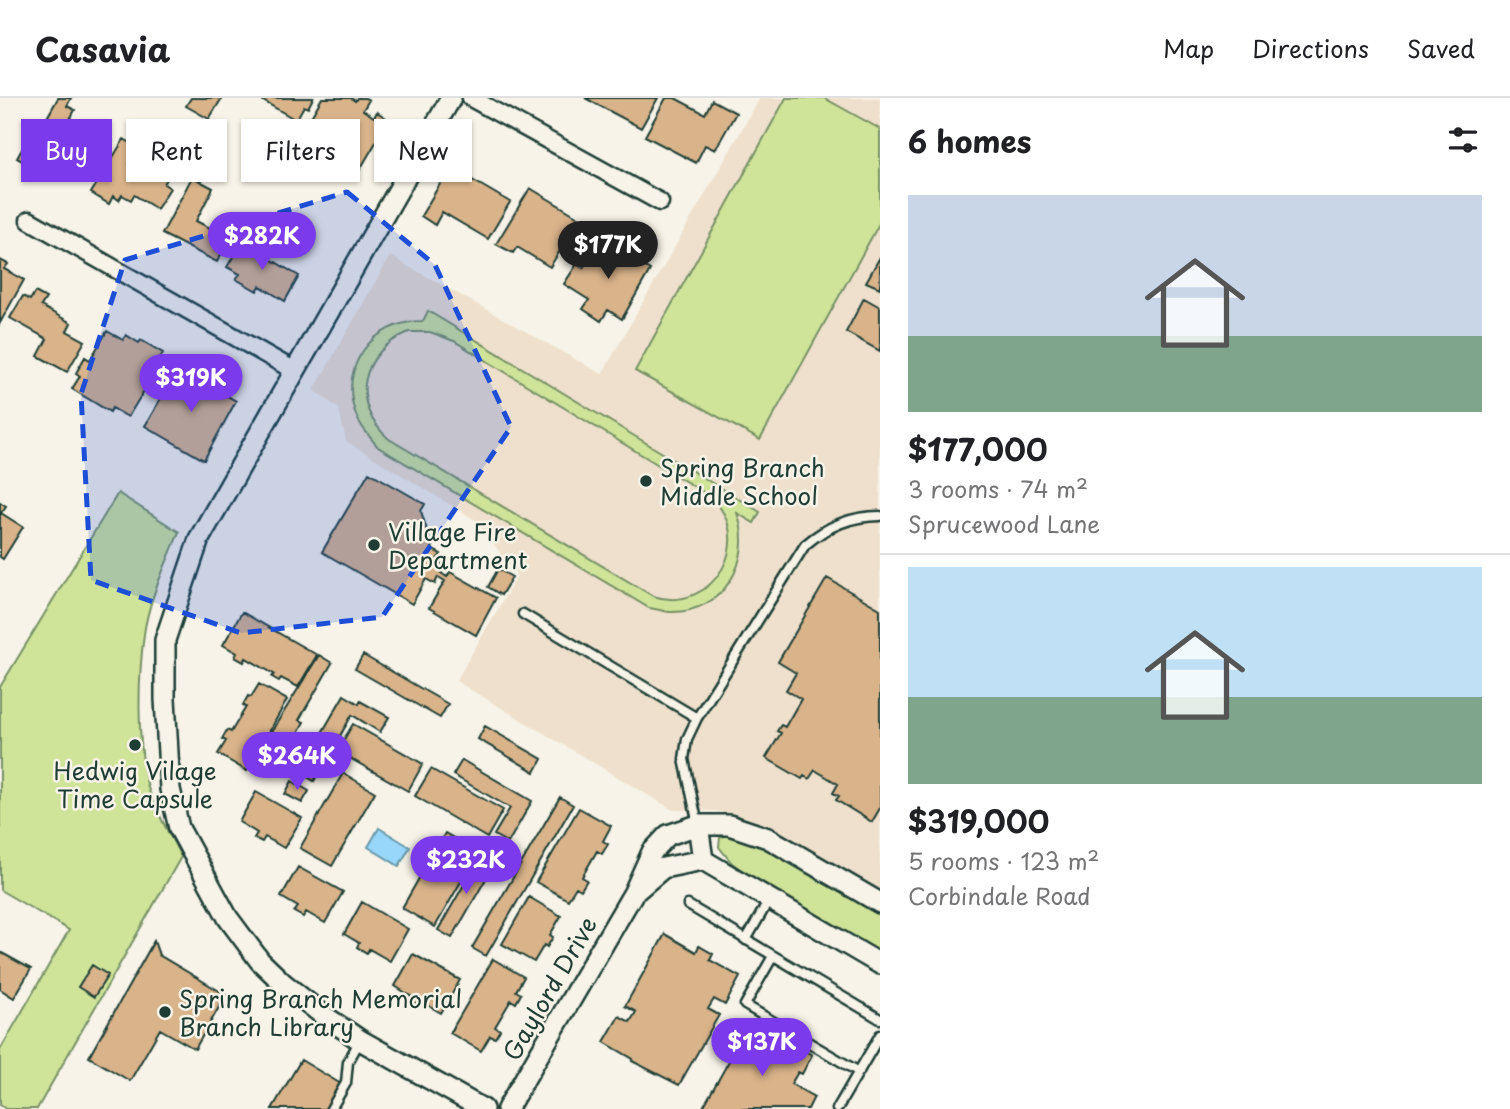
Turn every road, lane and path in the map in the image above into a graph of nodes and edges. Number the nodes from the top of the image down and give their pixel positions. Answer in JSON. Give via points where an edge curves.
{"nodes":[{"id":1,"x":451,"y":98,"type":"edge"},
{"id":2,"x":471,"y":98,"type":"edge"},
{"id":3,"x":660,"y":202,"type":"dead end"},
{"id":4,"x":29,"y":220,"type":"dead end"},
{"id":5,"x":295,"y":371,"type":"junction"},
{"id":6,"x":880,"y":516,"type":"edge"},
{"id":7,"x":523,"y":614,"type":"dead end"},
{"id":8,"x":698,"y":718,"type":"junction"},
{"id":9,"x":698,"y":825,"type":"junction"},
{"id":10,"x":703,"y":860,"type":"junction"},
{"id":11,"x":634,"y":892,"type":"junction"},
{"id":12,"x":770,"y":899,"type":"junction"},
{"id":13,"x":880,"y":903,"type":"edge"},
{"id":14,"x":688,"y":905,"type":"dead end"},
{"id":15,"x":746,"y":940,"type":"junction"},
{"id":16,"x":773,"y":956,"type":"junction"},
{"id":17,"x":880,"y":964,"type":"edge"},
{"id":18,"x":880,"y":1019,"type":"edge"},
{"id":19,"x":880,"y":1035,"type":"edge"},
{"id":20,"x":360,"y":1040,"type":"junction"},
{"id":21,"x":859,"y":1072,"type":"junction"},
{"id":22,"x":331,"y":1109,"type":"edge"},
{"id":23,"x":484,"y":1109,"type":"edge"},
{"id":24,"x":507,"y":1109,"type":"edge"},
{"id":25,"x":837,"y":1109,"type":"edge"}],
"edges":[{"from":1,"to":5,"type":"street"},
{"from":2,"to":3,"type":"street"},
{"from":4,"to":5,"type":"street"},
{"from":5,"to":20,"type":"street","via":[[199,539],[165,640],[170,789],[191,851],[228,918],[260,961],[305,1002]]},
{"from":6,"to":8,"type":"lane","via":[[860,516],[821,531],[805,545]]},
{"from":7,"to":8,"type":"lane"},
{"from":8,"to":9,"type":"lane","via":[[687,739],[684,759]]},
{"from":9,"to":10,"type":"street"},
{"from":9,"to":11,"type":"street","name":"Gaylord Drive","via":[[667,835],[652,852]]},
{"from":9,"to":13,"type":"street","via":[[729,825],[768,838]]},
{"from":10,"to":11,"type":"street","name":"Gaylord Drive","via":[[663,869]]},
{"from":10,"to":12,"type":"street"},
{"from":11,"to":24,"type":"street","name":"Gaylord Drive"},
{"from":12,"to":15,"type":"lane"},
{"from":12,"to":17,"type":"street"},
{"from":14,"to":15,"type":"lane"},
{"from":15,"to":16,"type":"lane"},
{"from":16,"to":18,"type":"lane"},
{"from":16,"to":21,"type":"lane","via":[[745,1005]]},
{"from":19,"to":21,"type":"lane"},
{"from":20,"to":22,"type":"lane","via":[[348,1062],[346,1083]]},
{"from":20,"to":23,"type":"street"},
{"from":21,"to":25,"type":"lane"}]}
